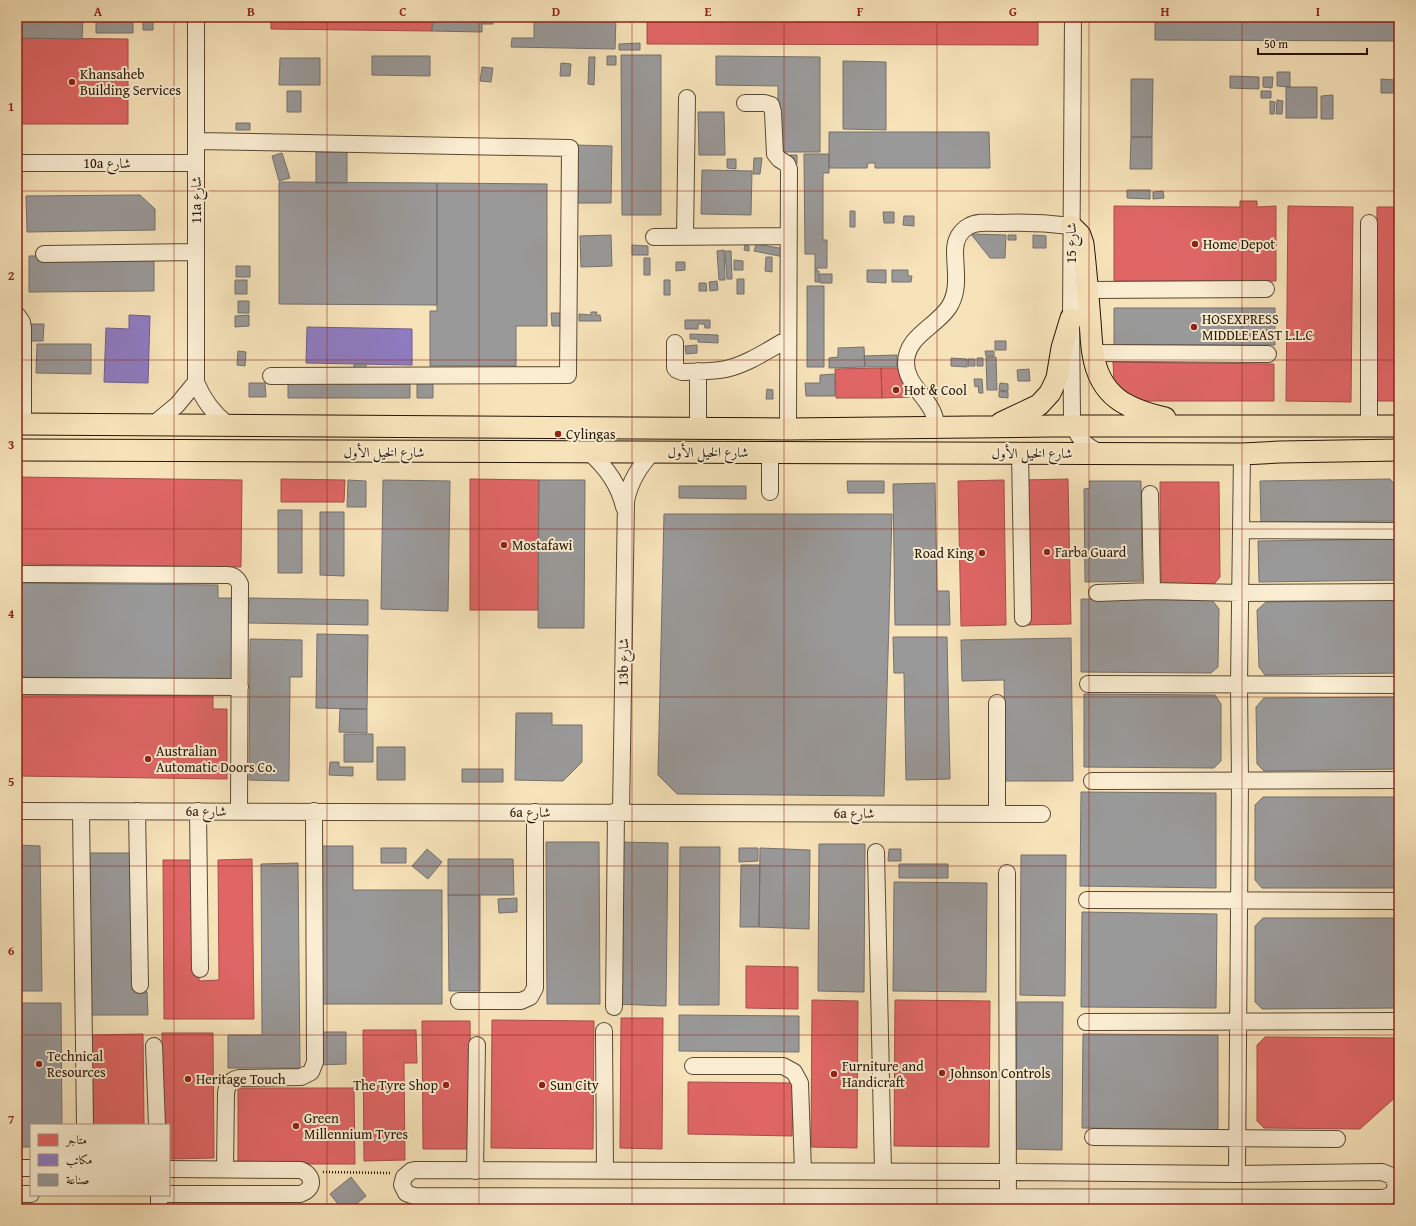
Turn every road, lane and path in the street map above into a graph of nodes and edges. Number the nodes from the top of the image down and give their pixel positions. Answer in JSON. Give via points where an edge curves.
{"nodes":[{"id":1,"x":196,"y":17,"type":"edge"},
{"id":2,"x":1073,"y":17,"type":"edge"},
{"id":3,"x":687,"y":98,"type":"dead end"},
{"id":4,"x":745,"y":103,"type":"dead end"},
{"id":5,"x":196,"y":141,"type":"junction"},
{"id":6,"x":17,"y":162,"type":"edge"},
{"id":7,"x":196,"y":163,"type":"junction"},
{"id":8,"x":1369,"y":223,"type":"dead end"},
{"id":9,"x":1071,"y":226,"type":"junction"},
{"id":10,"x":789,"y":236,"type":"junction"},
{"id":11,"x":654,"y":237,"type":"dead end"},
{"id":12,"x":685,"y":237,"type":"junction"},
{"id":13,"x":196,"y":252,"type":"junction"},
{"id":14,"x":44,"y":254,"type":"dead end"},
{"id":15,"x":1266,"y":289,"type":"dead end"},
{"id":16,"x":1088,"y":290,"type":"junction"},
{"id":17,"x":17,"y":315,"type":"edge"},
{"id":18,"x":1071,"y":318,"type":"junction"},
{"id":19,"x":788,"y":339,"type":"junction"},
{"id":20,"x":676,"y":343,"type":"dead end"},
{"id":21,"x":1093,"y":353,"type":"junction"},
{"id":22,"x":1268,"y":354,"type":"dead end"},
{"id":23,"x":698,"y":371,"type":"junction"},
{"id":24,"x":271,"y":376,"type":"dead end"},
{"id":25,"x":196,"y":382,"type":"junction"},
{"id":26,"x":20,"y":424,"type":"edge"},
{"id":27,"x":154,"y":424,"type":"junction"},
{"id":28,"x":228,"y":424,"type":"junction"},
{"id":29,"x":994,"y":426,"type":"junction"},
{"id":30,"x":1074,"y":426,"type":"junction"},
{"id":31,"x":1197,"y":426,"type":"junction"},
{"id":32,"x":1369,"y":426,"type":"junction"},
{"id":33,"x":1399,"y":426,"type":"edge"},
{"id":34,"x":936,"y":427,"type":"junction"},
{"id":35,"x":698,"y":428,"type":"junction"},
{"id":36,"x":788,"y":429,"type":"junction"},
{"id":37,"x":17,"y":450,"type":"edge"},
{"id":38,"x":1399,"y":450,"type":"edge"},
{"id":39,"x":654,"y":451,"type":"junction"},
{"id":40,"x":770,"y":452,"type":"junction"},
{"id":41,"x":590,"y":453,"type":"junction"},
{"id":42,"x":1020,"y":453,"type":"junction"},
{"id":43,"x":1103,"y":454,"type":"junction"},
{"id":44,"x":1242,"y":454,"type":"junction"},
{"id":45,"x":770,"y":492,"type":"dead end"},
{"id":46,"x":1150,"y":494,"type":"dead end"},
{"id":47,"x":625,"y":513,"type":"junction"},
{"id":48,"x":1242,"y":530,"type":"junction"},
{"id":49,"x":1399,"y":531,"type":"edge"},
{"id":50,"x":17,"y":574,"type":"edge"},
{"id":51,"x":1152,"y":591,"type":"junction"},
{"id":52,"x":1399,"y":592,"type":"edge"},
{"id":53,"x":1097,"y":593,"type":"dead end"},
{"id":54,"x":1241,"y":593,"type":"junction"},
{"id":55,"x":1023,"y":618,"type":"dead end"},
{"id":56,"x":1088,"y":684,"type":"dead end"},
{"id":57,"x":1239,"y":684,"type":"junction"},
{"id":58,"x":1399,"y":685,"type":"edge"},
{"id":59,"x":17,"y":686,"type":"edge"},
{"id":60,"x":240,"y":687,"type":"junction"},
{"id":61,"x":997,"y":703,"type":"dead end"},
{"id":62,"x":1240,"y":780,"type":"junction"},
{"id":63,"x":1399,"y":780,"type":"edge"},
{"id":64,"x":1092,"y":781,"type":"dead end"},
{"id":65,"x":17,"y":811,"type":"edge"},
{"id":66,"x":81,"y":811,"type":"junction"},
{"id":67,"x":137,"y":811,"type":"junction"},
{"id":68,"x":198,"y":811,"type":"junction"},
{"id":69,"x":240,"y":811,"type":"junction"},
{"id":70,"x":314,"y":811,"type":"junction"},
{"id":71,"x":535,"y":812,"type":"junction"},
{"id":72,"x":618,"y":812,"type":"junction"},
{"id":73,"x":997,"y":814,"type":"junction"},
{"id":74,"x":1042,"y":814,"type":"dead end"},
{"id":75,"x":876,"y":852,"type":"dead end"},
{"id":76,"x":1007,"y":873,"type":"dead end"},
{"id":77,"x":1088,"y":900,"type":"dead end"},
{"id":78,"x":1239,"y":901,"type":"junction"},
{"id":79,"x":1399,"y":901,"type":"edge"},
{"id":80,"x":200,"y":969,"type":"dead end"},
{"id":81,"x":140,"y":985,"type":"dead end"},
{"id":82,"x":459,"y":1001,"type":"dead end"},
{"id":83,"x":614,"y":1007,"type":"dead end"},
{"id":84,"x":1239,"y":1021,"type":"junction"},
{"id":85,"x":1399,"y":1021,"type":"edge"},
{"id":86,"x":1086,"y":1022,"type":"dead end"},
{"id":87,"x":604,"y":1031,"type":"dead end"},
{"id":88,"x":477,"y":1045,"type":"dead end"},
{"id":89,"x":154,"y":1046,"type":"dead end"},
{"id":90,"x":693,"y":1066,"type":"dead end"},
{"id":91,"x":85,"y":1124,"type":"edge"},
{"id":92,"x":157,"y":1124,"type":"edge"},
{"id":93,"x":1093,"y":1137,"type":"dead end"},
{"id":94,"x":1238,"y":1138,"type":"junction"},
{"id":95,"x":1337,"y":1139,"type":"dead end"},
{"id":96,"x":17,"y":1168,"type":"edge"},
{"id":97,"x":30,"y":1168,"type":"edge"},
{"id":98,"x":170,"y":1168,"type":"edge"},
{"id":99,"x":225,"y":1169,"type":"junction"},
{"id":100,"x":475,"y":1171,"type":"junction"},
{"id":101,"x":583,"y":1171,"type":"junction"},
{"id":102,"x":605,"y":1171,"type":"junction"},
{"id":103,"x":883,"y":1171,"type":"junction"},
{"id":104,"x":306,"y":1172,"type":"junction"},
{"id":105,"x":803,"y":1172,"type":"junction"},
{"id":106,"x":1008,"y":1172,"type":"junction"},
{"id":107,"x":407,"y":1173,"type":"junction"},
{"id":108,"x":1237,"y":1174,"type":"junction"},
{"id":109,"x":17,"y":1194,"type":"edge"},
{"id":110,"x":30,"y":1194,"type":"edge"},
{"id":111,"x":170,"y":1194,"type":"edge"},
{"id":112,"x":159,"y":1196,"type":"edge"},
{"id":113,"x":583,"y":1197,"type":"junction"},
{"id":114,"x":1008,"y":1203,"type":"edge"},
{"id":115,"x":159,"y":1209,"type":"edge"}],
"edges":[{"from":1,"to":5,"type":"street","name":"11a شارع"},
{"from":2,"to":9,"type":"street","name":"شارع 15"},
{"from":3,"to":12,"type":"street"},
{"from":4,"to":10,"type":"street","via":[[768,103],[773,108],[775,154],[790,169]]},
{"from":5,"to":7,"type":"street","name":"11a شارع"},
{"from":5,"to":24,"type":"street","via":[[570,148],[568,375]]},
{"from":6,"to":7,"type":"street","name":"10a شارع"},
{"from":7,"to":13,"type":"street","name":"11a شارع"},
{"from":8,"to":32,"type":"street"},
{"from":9,"to":16,"type":"main road","via":[[1082,240]]},
{"from":9,"to":18,"type":"street","name":"شارع 15"},
{"from":9,"to":34,"type":"street","via":[[1034,222],[980,223],[968,226],[958,236],[955,250],[956,284],[951,304],[938,320],[912,343],[907,353],[908,374],[932,409]]},
{"from":10,"to":12,"type":"street"},
{"from":10,"to":19,"type":"street"},
{"from":11,"to":12,"type":"street"},
{"from":13,"to":14,"type":"street"},
{"from":13,"to":25,"type":"street","name":"11a شارع"},
{"from":15,"to":16,"type":"street"},
{"from":16,"to":21,"type":"main road"},
{"from":17,"to":26,"type":"street","via":[[23,328]]},
{"from":18,"to":29,"type":"main road","via":[[1057,378],[1050,393],[1039,405]]},
{"from":18,"to":30,"type":"street","name":"شارع 15"},
{"from":19,"to":23,"type":"street","via":[[735,367]]},
{"from":19,"to":36,"type":"street"},
{"from":20,"to":23,"type":"street","via":[[674,365],[677,370]]},
{"from":21,"to":22,"type":"street"},
{"from":21,"to":31,"type":"main road","via":[[1099,376],[1122,403],[1144,413]]},
{"from":23,"to":35,"type":"street"},
{"from":25,"to":27,"type":"street","via":[[177,405]]},
{"from":25,"to":28,"type":"street","name":"11a شارع","via":[[208,406]]},
{"from":26,"to":27,"type":"main road","name":"شارع الخيل الأول"},
{"from":27,"to":28,"type":"main road","name":"شارع الخيل الأول"},
{"from":28,"to":35,"type":"main road","name":"شارع الخيل الأول"},
{"from":29,"to":30,"type":"main road","name":"شارع الخيل الأول"},
{"from":29,"to":34,"type":"main road","name":"شارع الخيل الأول"},
{"from":30,"to":31,"type":"main road","name":"شارع الخيل الأول"},
{"from":30,"to":43,"type":"street","name":"شارع 15","via":[[1082,441]]},
{"from":31,"to":32,"type":"main road","name":"شارع الخيل الأول"},
{"from":32,"to":33,"type":"main road","name":"شارع الخيل الأول"},
{"from":34,"to":36,"type":"main road","name":"شارع الخيل الأول"},
{"from":35,"to":36,"type":"main road","name":"شارع الخيل الأول"},
{"from":37,"to":41,"type":"main road","name":"شارع الخيل الأول"},
{"from":38,"to":44,"type":"main road","name":"شارع الخيل الأول"},
{"from":39,"to":40,"type":"main road","name":"شارع الخيل الأول"},
{"from":39,"to":41,"type":"main road","name":"شارع الخيل الأول"},
{"from":39,"to":47,"type":"street","name":"13b شارع","via":[[645,459],[632,479]]},
{"from":40,"to":42,"type":"main road","name":"شارع الخيل الأول"},
{"from":40,"to":45,"type":"street"},
{"from":41,"to":47,"type":"street","name":"13b شارع","via":[[614,480]]},
{"from":42,"to":43,"type":"main road","name":"شارع الخيل الأول"},
{"from":42,"to":55,"type":"street"},
{"from":43,"to":44,"type":"main road","name":"شارع الخيل الأول"},
{"from":44,"to":48,"type":"street"},
{"from":46,"to":51,"type":"street"},
{"from":47,"to":72,"type":"street","name":"13b شارع"},
{"from":48,"to":49,"type":"street"},
{"from":48,"to":54,"type":"street"},
{"from":50,"to":60,"type":"street","via":[[235,577],[240,584]]},
{"from":51,"to":53,"type":"street"},
{"from":51,"to":54,"type":"street"},
{"from":52,"to":54,"type":"street"},
{"from":54,"to":57,"type":"street"},
{"from":56,"to":57,"type":"street"},
{"from":57,"to":58,"type":"street"},
{"from":57,"to":62,"type":"street"},
{"from":59,"to":60,"type":"street"},
{"from":60,"to":69,"type":"street"},
{"from":61,"to":73,"type":"street"},
{"from":62,"to":63,"type":"street"},
{"from":62,"to":64,"type":"street"},
{"from":62,"to":78,"type":"street"},
{"from":65,"to":66,"type":"street","name":"6a شارع"},
{"from":66,"to":67,"type":"street","name":"6a شارع"},
{"from":66,"to":91,"type":"street"},
{"from":67,"to":68,"type":"street","name":"6a شارع"},
{"from":67,"to":81,"type":"street"},
{"from":68,"to":69,"type":"street","name":"6a شارع"},
{"from":68,"to":80,"type":"street"},
{"from":69,"to":70,"type":"street","name":"6a شارع"},
{"from":70,"to":71,"type":"street","name":"6a شارع"},
{"from":70,"to":99,"type":"street","via":[[315,1062],[311,1072],[301,1077],[232,1080],[226,1093]]},
{"from":71,"to":72,"type":"street","name":"6a شارع"},
{"from":71,"to":82,"type":"street","via":[[535,988],[530,997],[521,1001]]},
{"from":72,"to":73,"type":"street","name":"6a شارع"},
{"from":72,"to":83,"type":"street","name":"13b شارع"},
{"from":73,"to":74,"type":"street","name":"6a شارع"},
{"from":75,"to":103,"type":"street"},
{"from":76,"to":106,"type":"street"},
{"from":77,"to":78,"type":"street"},
{"from":78,"to":79,"type":"street"},
{"from":78,"to":84,"type":"street"},
{"from":84,"to":85,"type":"street"},
{"from":84,"to":86,"type":"street"},
{"from":84,"to":94,"type":"street"},
{"from":87,"to":102,"type":"street"},
{"from":88,"to":100,"type":"street"},
{"from":89,"to":92,"type":"street"},
{"from":90,"to":105,"type":"street","via":[[783,1066],[794,1072],[800,1083]]},
{"from":93,"to":94,"type":"street"},
{"from":94,"to":95,"type":"street"},
{"from":94,"to":108,"type":"street"},
{"from":96,"to":97,"type":"street"},
{"from":98,"to":99,"type":"street"},
{"from":99,"to":104,"type":"street"},
{"from":100,"to":101,"type":"street"},
{"from":100,"to":107,"type":"street","via":[[415,1170]]},
{"from":101,"to":102,"type":"street"},
{"from":101,"to":113,"type":"street"},
{"from":102,"to":105,"type":"street"},
{"from":103,"to":105,"type":"street"},
{"from":103,"to":106,"type":"street"},
{"from":104,"to":107,"type":"path"},
{"from":104,"to":111,"type":"street","via":[[310,1177],[310,1188],[300,1194]]},
{"from":106,"to":108,"type":"street"},
{"from":106,"to":114,"type":"street"},
{"from":107,"to":113,"type":"street","via":[[402,1185],[406,1193],[414,1196]]},
{"from":108,"to":114,"type":"street","via":[[1382,1172],[1392,1176],[1396,1185],[1392,1195],[1382,1198]]},
{"from":109,"to":110,"type":"street"},
{"from":112,"to":115,"type":"street"},
{"from":113,"to":114,"type":"street"}]}
